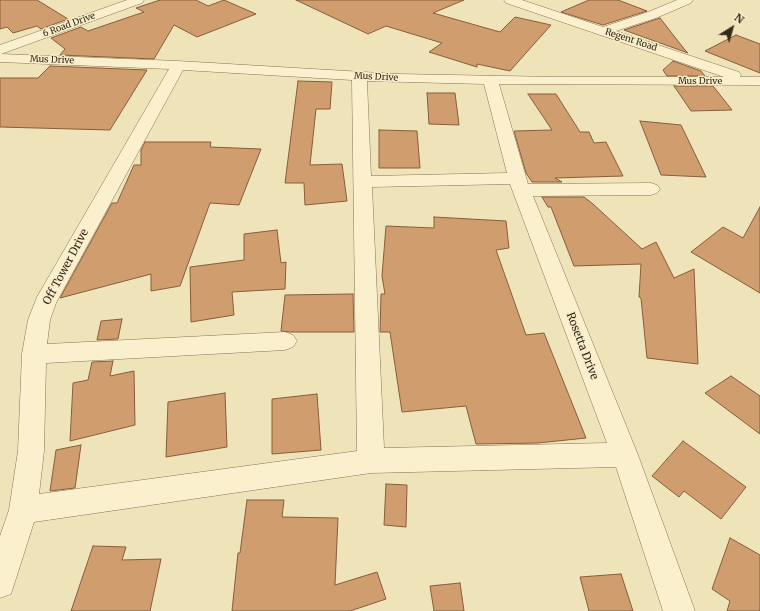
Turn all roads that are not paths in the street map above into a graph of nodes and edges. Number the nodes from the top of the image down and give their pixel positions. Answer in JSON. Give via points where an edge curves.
{"nodes":[{"id":1,"x":138,"y":0,"type":"edge"},
{"id":2,"x":510,"y":0,"type":"edge"},
{"id":3,"x":687,"y":0,"type":"edge"},
{"id":4,"x":604,"y":31,"type":"junction"},
{"id":5,"x":0,"y":50,"type":"edge"},
{"id":6,"x":0,"y":58,"type":"edge"},
{"id":7,"x":178,"y":65,"type":"junction"},
{"id":8,"x":359,"y":76,"type":"junction"},
{"id":9,"x":490,"y":80,"type":"junction"},
{"id":10,"x":757,"y":82,"type":"edge"},
{"id":11,"x":362,"y":182,"type":"junction"},
{"id":12,"x":519,"y":184,"type":"junction"},
{"id":13,"x":651,"y":189,"type":"dead end"},
{"id":14,"x":285,"y":341,"type":"dead end"},
{"id":15,"x":34,"y":354,"type":"junction"},
{"id":16,"x":625,"y":455,"type":"junction"},
{"id":17,"x":370,"y":461,"type":"junction"},
{"id":18,"x":23,"y":510,"type":"junction"},
{"id":19,"x":0,"y":583,"type":"edge"},
{"id":20,"x":679,"y":611,"type":"edge"}],
"edges":[{"from":1,"to":5,"type":"street","name":"6 Road Drive"},
{"from":2,"to":4,"type":"street","name":"Regent Road"},
{"from":3,"to":4,"type":"street"},
{"from":4,"to":10,"type":"street","name":"Regent Road"},
{"from":6,"to":7,"type":"street","name":"Mus Drive"},
{"from":7,"to":8,"type":"street","name":"Mus Drive"},
{"from":7,"to":15,"type":"street","name":"Off Tower Drive","via":[[45,303]]},
{"from":8,"to":9,"type":"street","name":"Mus Drive"},
{"from":8,"to":11,"type":"street"},
{"from":9,"to":10,"type":"street","name":"Mus Drive"},
{"from":9,"to":12,"type":"street","name":"Rosetta Drive"},
{"from":11,"to":12,"type":"street"},
{"from":11,"to":17,"type":"street"},
{"from":12,"to":13,"type":"street"},
{"from":12,"to":16,"type":"street","name":"Rosetta Drive"},
{"from":14,"to":15,"type":"street"},
{"from":15,"to":18,"type":"street","name":"Off Tower Drive","via":[[31,451]]},
{"from":16,"to":17,"type":"street"},
{"from":16,"to":20,"type":"street","name":"Rosetta Drive"},
{"from":17,"to":18,"type":"street"},
{"from":18,"to":19,"type":"street","name":"Off Tower Drive"}]}
